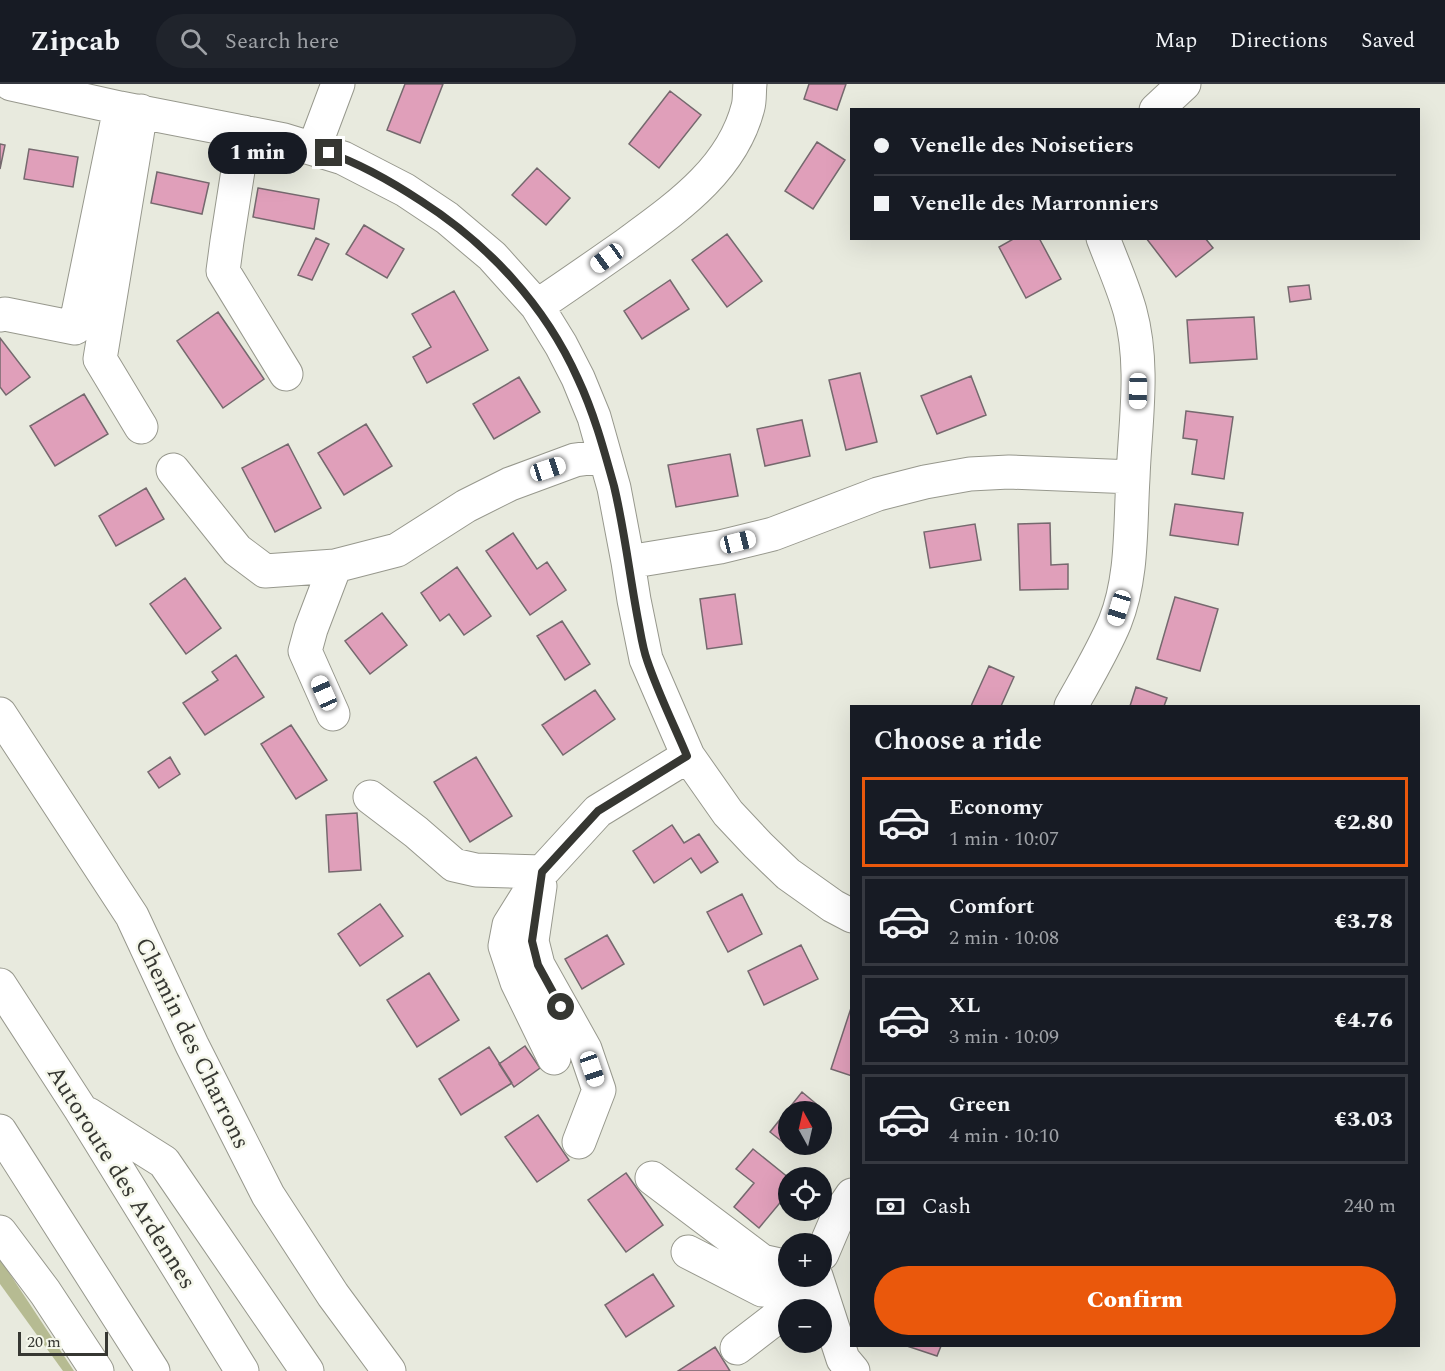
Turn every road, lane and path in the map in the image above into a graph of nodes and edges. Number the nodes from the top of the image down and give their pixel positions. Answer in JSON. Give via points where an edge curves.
{"nodes":[{"id":1,"x":11,"y":84,"type":"edge"},
{"id":2,"x":338,"y":84,"type":"edge"},
{"id":3,"x":750,"y":84,"type":"edge"},
{"id":4,"x":1184,"y":84,"type":"edge"},
{"id":5,"x":1158,"y":108,"type":"edge"},
{"id":6,"x":130,"y":110,"type":"junction"},
{"id":7,"x":244,"y":132,"type":"junction"},
{"id":8,"x":314,"y":148,"type":"junction"},
{"id":9,"x":1103,"y":240,"type":"edge"},
{"id":10,"x":537,"y":306,"type":"junction"},
{"id":11,"x":0,"y":315,"type":"edge"},
{"id":12,"x":286,"y":374,"type":"dead end"},
{"id":13,"x":141,"y":427,"type":"dead end"},
{"id":14,"x":605,"y":456,"type":"junction"},
{"id":15,"x":173,"y":470,"type":"dead end"},
{"id":16,"x":1133,"y":477,"type":"junction"},
{"id":17,"x":628,"y":562,"type":"junction"},
{"id":18,"x":336,"y":566,"type":"junction"},
{"id":19,"x":1072,"y":705,"type":"edge"},
{"id":20,"x":0,"y":714,"type":"edge"},
{"id":21,"x":333,"y":714,"type":"dead end"},
{"id":22,"x":687,"y":756,"type":"junction"},
{"id":23,"x":370,"y":797,"type":"dead end"},
{"id":24,"x":542,"y":872,"type":"junction"},
{"id":25,"x":850,"y":915,"type":"edge"},
{"id":26,"x":0,"y":985,"type":"edge"},
{"id":27,"x":554,"y":1058,"type":"dead end"},
{"id":28,"x":81,"y":1110,"type":"junction"},
{"id":29,"x":0,"y":1131,"type":"edge"},
{"id":30,"x":579,"y":1142,"type":"dead end"},
{"id":31,"x":652,"y":1178,"type":"dead end"},
{"id":32,"x":850,"y":1198,"type":"edge"},
{"id":33,"x":0,"y":1232,"type":"edge"},
{"id":34,"x":831,"y":1233,"type":"edge"},
{"id":35,"x":688,"y":1252,"type":"dead end"},
{"id":36,"x":778,"y":1265,"type":"edge"},
{"id":37,"x":778,"y":1284,"type":"edge"},
{"id":38,"x":805,"y":1287,"type":"edge"},
{"id":39,"x":818,"y":1287,"type":"edge"},
{"id":40,"x":737,"y":1348,"type":"dead end"},
{"id":41,"x":820,"y":1353,"type":"edge"},
{"id":42,"x":97,"y":1371,"type":"edge"},
{"id":43,"x":153,"y":1371,"type":"edge"},
{"id":44,"x":242,"y":1371,"type":"edge"},
{"id":45,"x":307,"y":1371,"type":"edge"},
{"id":46,"x":389,"y":1371,"type":"edge"},
{"id":47,"x":822,"y":1371,"type":"edge"},
{"id":48,"x":854,"y":1371,"type":"edge"}],
"edges":[{"from":1,"to":6,"type":"main road"},
{"from":2,"to":8,"type":"main road"},
{"from":3,"to":10,"type":"main road","via":[[739,132],[706,181],[673,211]]},
{"from":4,"to":5,"type":"main road"},
{"from":6,"to":7,"type":"main road"},
{"from":6,"to":11,"type":"main road","via":[[75,327]]},
{"from":6,"to":13,"type":"main road","via":[[100,359]]},
{"from":7,"to":8,"type":"main road"},
{"from":7,"to":12,"type":"main road","via":[[223,272]]},
{"from":8,"to":10,"type":"main road","via":[[383,178],[447,218],[492,256]]},
{"from":9,"to":16,"type":"main road","via":[[1130,311],[1135,337],[1138,370]]},
{"from":10,"to":14,"type":"main road","via":[[578,378]]},
{"from":14,"to":17,"type":"main road"},
{"from":14,"to":18,"type":"main road","via":[[575,460],[510,484],[466,506],[397,550]]},
{"from":15,"to":18,"type":"main road","via":[[237,550],[265,571]]},
{"from":16,"to":17,"type":"main road","via":[[970,474],[878,494],[773,534]]},
{"from":16,"to":19,"type":"main road","via":[[1124,594],[1115,622]]},
{"from":17,"to":22,"type":"main road","via":[[646,659]]},
{"from":18,"to":21,"type":"main road","via":[[305,651]]},
{"from":20,"to":46,"type":"main road","name":"Chemin des Charrons","via":[[132,916],[268,1195],[333,1295]]},
{"from":22,"to":24,"type":"main road","via":[[598,811]]},
{"from":22,"to":25,"type":"main road","via":[[728,813],[758,844],[789,874]]},
{"from":23,"to":24,"type":"main road","via":[[454,865],[476,870]]},
{"from":24,"to":27,"type":"main road","via":[[509,925],[505,946],[517,982]]},
{"from":24,"to":30,"type":"main road","via":[[532,941],[538,965],[585,1049],[599,1090]]},
{"from":26,"to":28,"type":"main road","name":"Autoroute des Ardennes"},
{"from":28,"to":44,"type":"main road","name":"Autoroute des Ardennes"},
{"from":28,"to":45,"type":"main road","via":[[164,1162]]},
{"from":29,"to":43,"type":"main road"},
{"from":31,"to":36,"type":"main road","via":[[762,1261]]},
{"from":32,"to":34,"type":"main road"},
{"from":33,"to":42,"type":"main road"},
{"from":35,"to":37,"type":"main road","via":[[762,1290]]},
{"from":38,"to":40,"type":"main road","via":[[789,1308]]},
{"from":39,"to":48,"type":"main road","via":[[843,1359]]},
{"from":41,"to":47,"type":"main road"}]}
